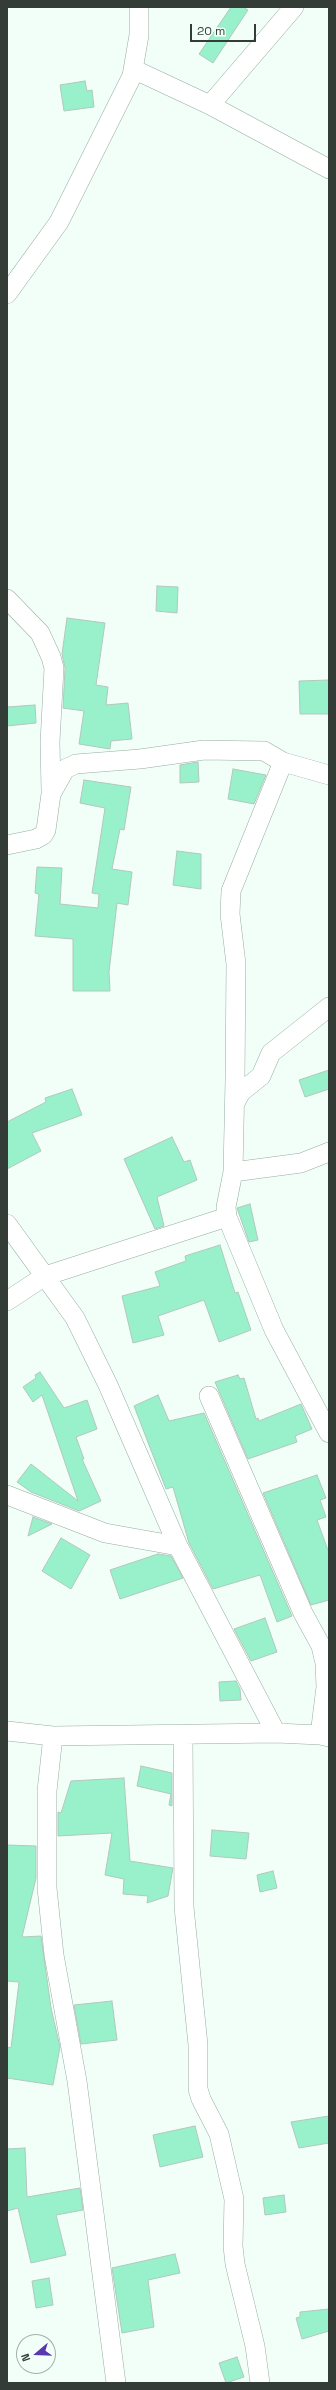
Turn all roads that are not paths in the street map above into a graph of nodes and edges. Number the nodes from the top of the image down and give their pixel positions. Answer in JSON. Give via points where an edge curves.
{"nodes":[{"id":1,"x":139,"y":7,"type":"edge"},
{"id":2,"x":294,"y":7,"type":"edge"},
{"id":3,"x":134,"y":70,"type":"junction"},
{"id":4,"x":210,"y":105,"type":"junction"},
{"id":5,"x":329,"y":170,"type":"edge"},
{"id":6,"x":7,"y":294,"type":"edge"},
{"id":7,"x":7,"y":599,"type":"edge"},
{"id":8,"x":283,"y":762,"type":"junction"},
{"id":9,"x":329,"y":775,"type":"edge"},
{"id":10,"x":51,"y":794,"type":"junction"},
{"id":11,"x":7,"y":845,"type":"edge"},
{"id":12,"x":329,"y":1007,"type":"edge"},
{"id":13,"x":235,"y":1103,"type":"junction"},
{"id":14,"x":329,"y":1152,"type":"edge"},
{"id":15,"x":233,"y":1172,"type":"junction"},
{"id":16,"x":227,"y":1217,"type":"junction"},
{"id":17,"x":7,"y":1224,"type":"edge"},
{"id":18,"x":45,"y":1276,"type":"junction"},
{"id":19,"x":7,"y":1301,"type":"edge"},
{"id":20,"x":209,"y":1396,"type":"dead end"},
{"id":21,"x":329,"y":1433,"type":"edge"},
{"id":22,"x":7,"y":1495,"type":"edge"},
{"id":23,"x":178,"y":1546,"type":"junction"},
{"id":24,"x":7,"y":1731,"type":"edge"},
{"id":25,"x":276,"y":1733,"type":"junction"},
{"id":26,"x":183,"y":1734,"type":"junction"},
{"id":27,"x":53,"y":1736,"type":"junction"},
{"id":28,"x":325,"y":1736,"type":"edge"},
{"id":29,"x":116,"y":2383,"type":"edge"},
{"id":30,"x":260,"y":2383,"type":"edge"}],
"edges":[{"from":1,"to":3,"type":"street","via":[[139,35]]},
{"from":2,"to":4,"type":"street"},
{"from":3,"to":4,"type":"street"},
{"from":3,"to":6,"type":"street","via":[[111,122],[59,222]]},
{"from":4,"to":5,"type":"street"},
{"from":7,"to":10,"type":"street","via":[[40,633],[52,657],[54,668],[50,742]]},
{"from":8,"to":9,"type":"street"},
{"from":8,"to":10,"type":"street","via":[[264,751],[204,750],[140,760],[90,762],[65,769]]},
{"from":8,"to":13,"type":"street","via":[[231,891],[230,914],[236,964]]},
{"from":10,"to":11,"type":"street","via":[[43,835]]},
{"from":12,"to":13,"type":"street","via":[[270,1053],[261,1076],[241,1092]]},
{"from":13,"to":15,"type":"street"},
{"from":14,"to":15,"type":"street","via":[[301,1163]]},
{"from":15,"to":16,"type":"street","via":[[227,1196]]},
{"from":16,"to":18,"type":"street"},
{"from":16,"to":21,"type":"street","via":[[274,1330]]},
{"from":17,"to":18,"type":"street"},
{"from":18,"to":19,"type":"street"},
{"from":18,"to":23,"type":"street","via":[[75,1318],[108,1385]]},
{"from":20,"to":28,"type":"street","via":[[303,1613],[321,1646],[325,1663]]},
{"from":22,"to":23,"type":"street","via":[[105,1533]]},
{"from":23,"to":25,"type":"street"},
{"from":24,"to":27,"type":"street"},
{"from":25,"to":26,"type":"street"},
{"from":25,"to":28,"type":"street"},
{"from":26,"to":27,"type":"street"},
{"from":26,"to":30,"type":"street","via":[[184,1907],[198,2045],[198,2089],[219,2134],[234,2199],[235,2264],[255,2346]]},
{"from":27,"to":29,"type":"street","via":[[47,1791],[47,1888],[54,1956],[77,2081]]}]}
